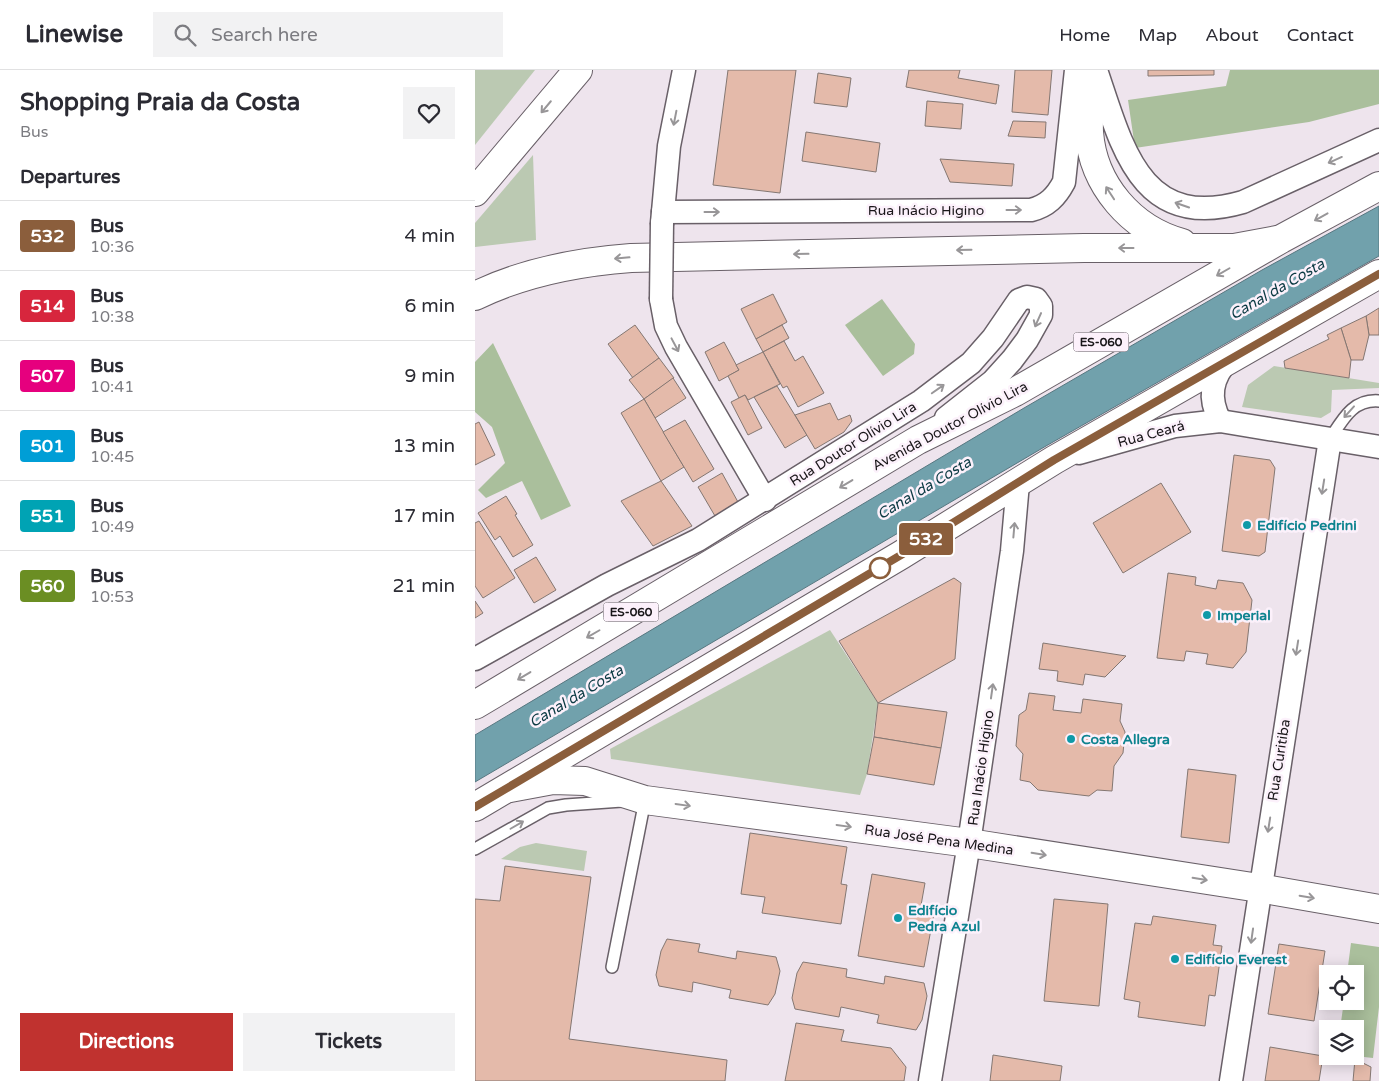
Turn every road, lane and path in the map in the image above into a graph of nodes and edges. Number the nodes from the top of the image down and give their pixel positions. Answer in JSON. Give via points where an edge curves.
{"nodes":[{"id":1,"x":578,"y":70,"type":"edge"},
{"id":2,"x":684,"y":70,"type":"edge"},
{"id":3,"x":1076,"y":70,"type":"edge"},
{"id":4,"x":1095,"y":70,"type":"edge"},
{"id":5,"x":1379,"y":140,"type":"edge"},
{"id":6,"x":1379,"y":186,"type":"edge"},
{"id":7,"x":475,"y":192,"type":"edge"},
{"id":8,"x":663,"y":218,"type":"junction"},
{"id":9,"x":1281,"y":239,"type":"junction"},
{"id":10,"x":1210,"y":248,"type":"junction"},
{"id":11,"x":1379,"y":274,"type":"edge"},
{"id":12,"x":475,"y":296,"type":"edge"},
{"id":13,"x":1229,"y":359,"type":"junction"},
{"id":14,"x":1379,"y":401,"type":"edge"},
{"id":15,"x":1220,"y":421,"type":"junction"},
{"id":16,"x":1330,"y":439,"type":"junction"},
{"id":17,"x":918,"y":440,"type":"junction"},
{"id":18,"x":1379,"y":446,"type":"edge"},
{"id":19,"x":1054,"y":460,"type":"junction"},
{"id":20,"x":1018,"y":483,"type":"junction"},
{"id":21,"x":765,"y":500,"type":"junction"},
{"id":22,"x":475,"y":659,"type":"edge"},
{"id":23,"x":475,"y":705,"type":"edge"},
{"id":24,"x":500,"y":792,"type":"junction"},
{"id":25,"x":645,"y":800,"type":"junction"},
{"id":26,"x":475,"y":806,"type":"edge"},
{"id":27,"x":969,"y":843,"type":"junction"},
{"id":28,"x":475,"y":849,"type":"edge"},
{"id":29,"x":1259,"y":888,"type":"junction"},
{"id":30,"x":1379,"y":910,"type":"edge"},
{"id":31,"x":612,"y":967,"type":"dead end"},
{"id":32,"x":931,"y":1081,"type":"edge"},
{"id":33,"x":1231,"y":1081,"type":"edge"}],
"edges":[{"from":1,"to":7,"type":"street","one_way":true},
{"from":2,"to":8,"type":"street","one_way":true,"via":[[669,146]]},
{"from":8,"to":3,"type":"street","name":"Rua Inácio Higino","one_way":true,"via":[[1031,210],[1040,207],[1054,197],[1064,182]]},
{"from":5,"to":4,"type":"street","one_way":true,"via":[[1243,202],[1192,208],[1162,196],[1137,172],[1121,144]]},
{"from":10,"to":4,"type":"street","one_way":true,"via":[[1184,244],[1153,232],[1121,208],[1109,192],[1092,152],[1089,131]]},
{"from":6,"to":9,"type":"street","name":"Avenida Doutor Olívio Lira","number":"ES-060","one_way":true},
{"from":8,"to":21,"type":"street","one_way":true,"bridge":true,"via":[[661,299],[666,326]]},
{"from":9,"to":10,"type":"street","via":[[1234,248]]},
{"from":9,"to":17,"type":"street","name":"Avenida Doutor Olívio Lira","number":"ES-060","one_way":true,"via":[[1015,392]]},
{"from":10,"to":12,"type":"street","one_way":true,"via":[[631,258],[551,269]]},
{"from":11,"to":13,"type":"street"},
{"from":13,"to":15,"type":"street","via":[[1212,388],[1215,411]]},
{"from":13,"to":19,"type":"street"},
{"from":14,"to":16,"type":"lane","one_way":true,"via":[[1369,400],[1353,407]]},
{"from":15,"to":16,"type":"street","name":"Rua Ceará"},
{"from":15,"to":19,"type":"street","name":"Rua Ceará","via":[[1175,426]]},
{"from":16,"to":18,"type":"street","name":"Rua Ceará"},
{"from":16,"to":29,"type":"street","name":"Rua Curitiba","one_way":true},
{"from":21,"to":17,"type":"street","name":"Rua Doutor Olívio Lira","one_way":true,"via":[[952,379],[993,338],[1019,300],[1027,297],[1036,299],[1041,306],[1041,315],[1012,360],[993,381]]},
{"from":17,"to":23,"type":"street","name":"Avenida Doutor Olívio Lira","number":"ES-060","one_way":true},
{"from":19,"to":20,"type":"street"},
{"from":20,"to":24,"type":"street"},
{"from":27,"to":20,"type":"street","name":"Rua Inácio Higino","one_way":true,"via":[[1013,551]]},
{"from":21,"to":22,"type":"street","name":"Rua Doutor Olívio Lira","via":[[681,549],[607,585]]},
{"from":24,"to":25,"type":"street","name":"Rua José Pena Medina","via":[[553,780],[585,781]]},
{"from":24,"to":26,"type":"street"},
{"from":25,"to":27,"type":"street","name":"Rua José Pena Medina","one_way":true},
{"from":28,"to":25,"type":"lane","one_way":true,"via":[[547,808]]},
{"from":25,"to":31,"type":"lane"},
{"from":27,"to":29,"type":"street","name":"Rua José Pena Medina","one_way":true},
{"from":27,"to":32,"type":"street","name":"Rua Inácio Higino"},
{"from":29,"to":30,"type":"street","name":"Rua José Pena Medina","one_way":true},
{"from":29,"to":33,"type":"street","name":"Rua Curitiba","one_way":true}]}
